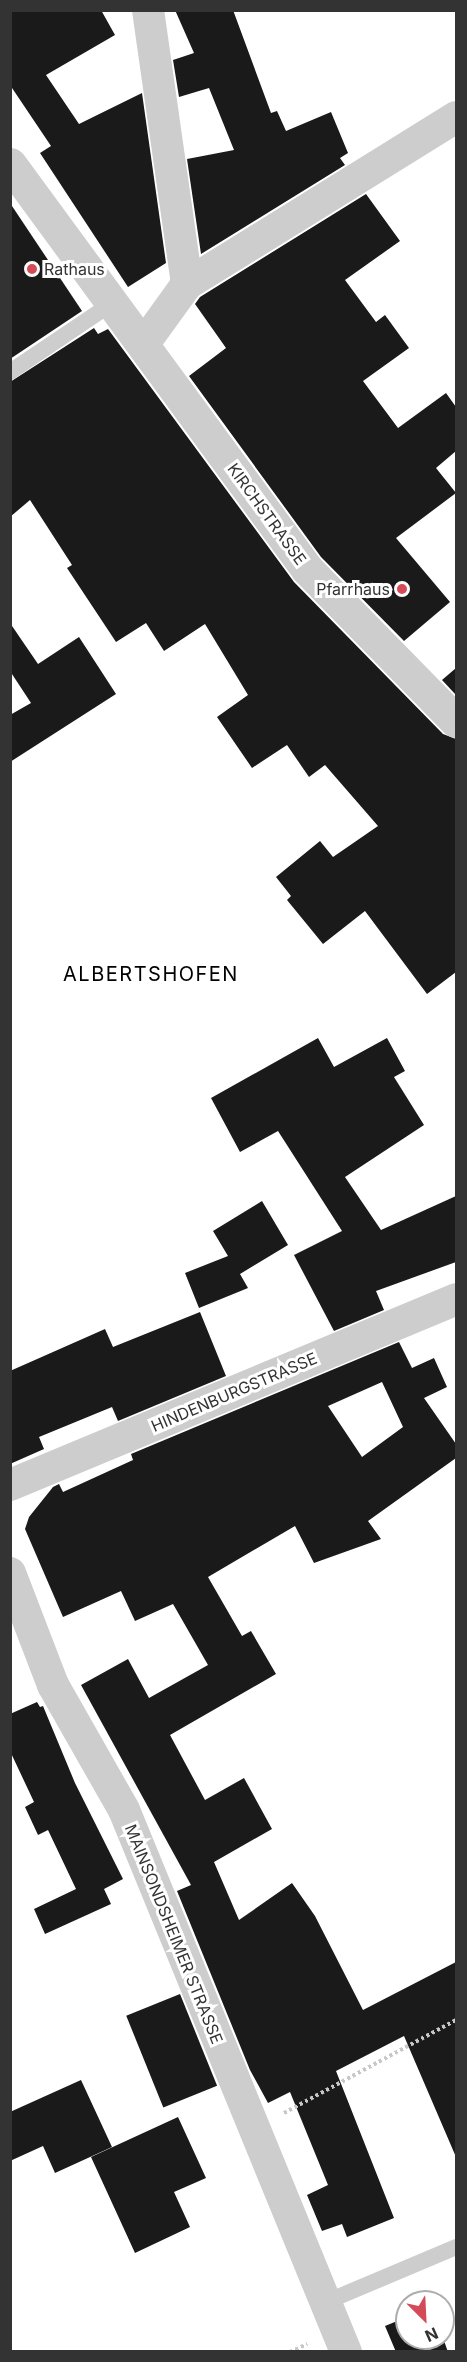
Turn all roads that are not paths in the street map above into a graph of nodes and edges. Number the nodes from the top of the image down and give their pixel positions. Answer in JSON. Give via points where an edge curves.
{"nodes":[{"id":1,"x":148,"y":10,"type":"edge"},
{"id":2,"x":456,"y":117,"type":"edge"},
{"id":3,"x":10,"y":164,"type":"edge"},
{"id":4,"x":187,"y":284,"type":"junction"},
{"id":5,"x":111,"y":304,"type":"junction"},
{"id":6,"x":143,"y":345,"type":"junction"},
{"id":7,"x":10,"y":372,"type":"edge"},
{"id":8,"x":456,"y":722,"type":"edge"},
{"id":9,"x":456,"y":1299,"type":"edge"},
{"id":10,"x":10,"y":1485,"type":"edge"},
{"id":11,"x":10,"y":1573,"type":"edge"},
{"id":12,"x":456,"y":2247,"type":"edge"},
{"id":13,"x":326,"y":2302,"type":"junction"},
{"id":14,"x":346,"y":2352,"type":"edge"}],
"edges":[{"from":1,"to":4,"type":"street"},
{"from":2,"to":4,"type":"street"},
{"from":3,"to":5,"type":"street","name":"KIRCHSTRASSE"},
{"from":4,"to":6,"type":"street"},
{"from":5,"to":6,"type":"street","name":"KIRCHSTRASSE"},
{"from":5,"to":7,"type":"lane"},
{"from":6,"to":8,"type":"street","name":"KIRCHSTRASSE","via":[[307,569]]},
{"from":9,"to":10,"type":"street","name":"HINDENBURGSTRASSE"},
{"from":11,"to":13,"type":"street","name":"MAINSONDSHEIMER STRASSE","via":[[53,1685],[124,1810]]},
{"from":12,"to":13,"type":"lane"},
{"from":13,"to":14,"type":"street","name":"MAINSONDSHEIMER STRASSE"}]}
